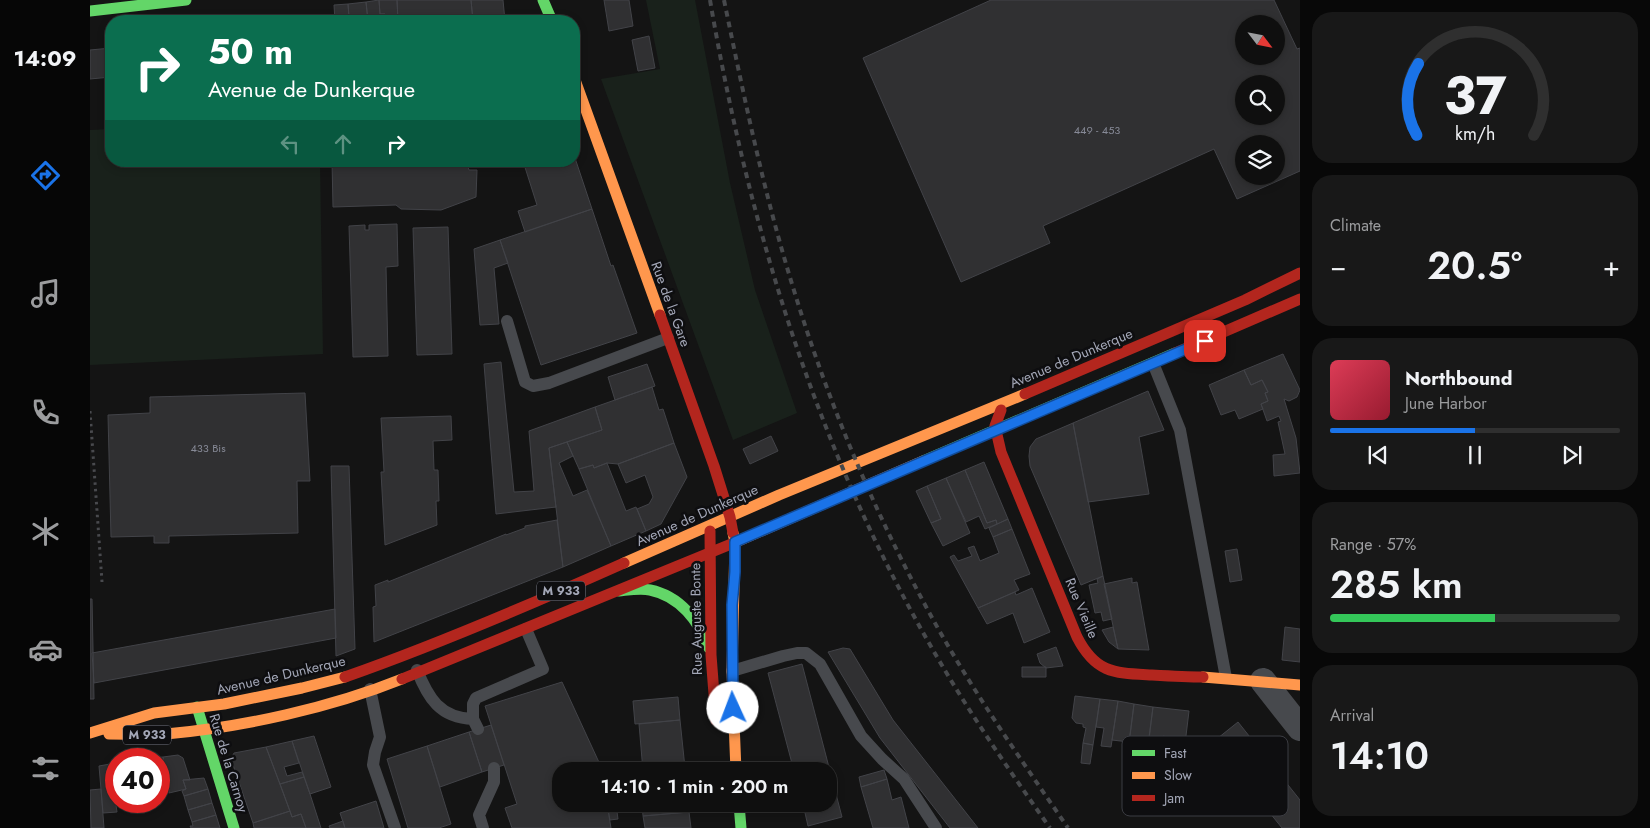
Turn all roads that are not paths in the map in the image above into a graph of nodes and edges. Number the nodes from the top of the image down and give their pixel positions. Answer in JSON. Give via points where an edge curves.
{"nodes":[{"id":1,"x":186,"y":0,"type":"edge"},
{"id":2,"x":543,"y":0,"type":"edge"},
{"id":3,"x":90,"y":11,"type":"edge"},
{"id":4,"x":549,"y":15,"type":"edge"},
{"id":5,"x":580,"y":94,"type":"edge"},
{"id":6,"x":1300,"y":273,"type":"edge"},
{"id":7,"x":1300,"y":299,"type":"edge"},
{"id":8,"x":507,"y":321,"type":"dead end"},
{"id":9,"x":668,"y":338,"type":"junction"},
{"id":10,"x":1153,"y":363,"type":"junction"},
{"id":11,"x":1011,"y":400,"type":"junction"},
{"id":12,"x":994,"y":432,"type":"junction"},
{"id":13,"x":730,"y":517,"type":"junction"},
{"id":14,"x":710,"y":526,"type":"junction"},
{"id":15,"x":735,"y":542,"type":"junction"},
{"id":16,"x":710,"y":552,"type":"junction"},
{"id":17,"x":618,"y":591,"type":"junction"},
{"id":18,"x":526,"y":628,"type":"junction"},
{"id":19,"x":410,"y":654,"type":"junction"},
{"id":20,"x":711,"y":655,"type":"junction"},
{"id":21,"x":367,"y":669,"type":"junction"},
{"id":22,"x":732,"y":671,"type":"junction"},
{"id":23,"x":418,"y":673,"type":"junction"},
{"id":24,"x":1226,"y":678,"type":"junction"},
{"id":25,"x":1263,"y":681,"type":"junction"},
{"id":26,"x":1300,"y":685,"type":"edge"},
{"id":27,"x":371,"y":691,"type":"junction"},
{"id":28,"x":197,"y":707,"type":"junction"},
{"id":29,"x":717,"y":728,"type":"dead end"},
{"id":30,"x":1300,"y":728,"type":"edge"},
{"id":31,"x":203,"y":729,"type":"junction"},
{"id":32,"x":90,"y":733,"type":"edge"},
{"id":33,"x":736,"y":762,"type":"edge"},
{"id":34,"x":494,"y":768,"type":"dead end"},
{"id":35,"x":739,"y":812,"type":"edge"},
{"id":36,"x":234,"y":828,"type":"edge"},
{"id":37,"x":394,"y":828,"type":"edge"},
{"id":38,"x":483,"y":828,"type":"edge"},
{"id":39,"x":741,"y":828,"type":"edge"},
{"id":40,"x":936,"y":828,"type":"edge"}],
"edges":[{"from":1,"to":3,"type":"main road"},
{"from":2,"to":4,"type":"main road"},
{"from":5,"to":9,"type":"main road","name":"Rue de la Gare"},
{"from":6,"to":11,"type":"main road","name":"Avenue de Dunkerque","number":"M 933","via":[[1245,300]]},
{"from":7,"to":10,"type":"main road","name":"Avenue de Dunkerque","number":"M 933"},
{"from":8,"to":9,"type":"lane","via":[[525,382],[533,386],[549,383]]},
{"from":9,"to":13,"type":"main road","name":"Rue de la Gare"},
{"from":10,"to":12,"type":"main road","name":"Avenue de Dunkerque","number":"M 933"},
{"from":10,"to":24,"type":"lane","via":[[1180,430]]},
{"from":11,"to":12,"type":"main road","via":[[996,417]]},
{"from":11,"to":13,"type":"main road","name":"Avenue de Dunkerque","number":"M 933"},
{"from":12,"to":15,"type":"main road","name":"Avenue de Dunkerque","number":"M 933"},
{"from":12,"to":24,"type":"main road","name":"Rue Vieille","via":[[1077,637],[1089,657],[1118,673]]},
{"from":13,"to":14,"type":"main road","name":"Avenue de Dunkerque","number":"M 933"},
{"from":13,"to":15,"type":"main road","name":"Rue de la Gare"},
{"from":14,"to":16,"type":"main road","name":"Rue Auguste Bonte"},
{"from":14,"to":19,"type":"main road","name":"Avenue de Dunkerque","number":"M 933"},
{"from":15,"to":16,"type":"main road","name":"Avenue de Dunkerque","number":"M 933"},
{"from":15,"to":22,"type":"main road"},
{"from":16,"to":17,"type":"main road","name":"Avenue de Dunkerque","number":"M 933"},
{"from":16,"to":20,"type":"main road","name":"Rue Auguste Bonte"},
{"from":17,"to":18,"type":"main road","name":"Avenue de Dunkerque","number":"M 933"},
{"from":17,"to":20,"type":"main road","via":[[650,590],[672,598],[696,621]]},
{"from":18,"to":23,"type":"main road","name":"Avenue de Dunkerque","number":"M 933"},
{"from":18,"to":23,"type":"lane","via":[[543,669],[476,698],[473,704],[476,724],[438,707]]},
{"from":19,"to":21,"type":"main road","name":"Avenue de Dunkerque","number":"M 933"},
{"from":19,"to":23,"type":"lane"},
{"from":20,"to":29,"type":"main road","name":"Rue Auguste Bonte"},
{"from":21,"to":27,"type":"lane"},
{"from":21,"to":28,"type":"main road","name":"Avenue de Dunkerque","number":"M 933","via":[[339,680]]},
{"from":22,"to":33,"type":"main road"},
{"from":22,"to":40,"type":"lane","via":[[782,656],[806,653],[820,664],[861,736],[904,779]]},
{"from":23,"to":27,"type":"main road","name":"Avenue de Dunkerque","number":"M 933"},
{"from":24,"to":25,"type":"main road","name":"Rue Vieille"},
{"from":25,"to":26,"type":"main road","name":"Rue Vieille"},
{"from":25,"to":30,"type":"street"},
{"from":27,"to":31,"type":"main road","name":"Avenue de Dunkerque","number":"M 933","via":[[274,717]]},
{"from":27,"to":37,"type":"lane","via":[[380,737],[373,765]]},
{"from":28,"to":31,"type":"main road","name":"Rue de la Carnoy"},
{"from":28,"to":32,"type":"main road","name":"Avenue de Dunkerque","number":"M 933","via":[[154,713]]},
{"from":31,"to":32,"type":"main road","name":"Avenue de Dunkerque","number":"M 933","via":[[151,735]]},
{"from":31,"to":36,"type":"main road","name":"Rue de la Carnoy"},
{"from":34,"to":38,"type":"lane","via":[[494,782],[479,815]]},
{"from":35,"to":39,"type":"main road"}]}
